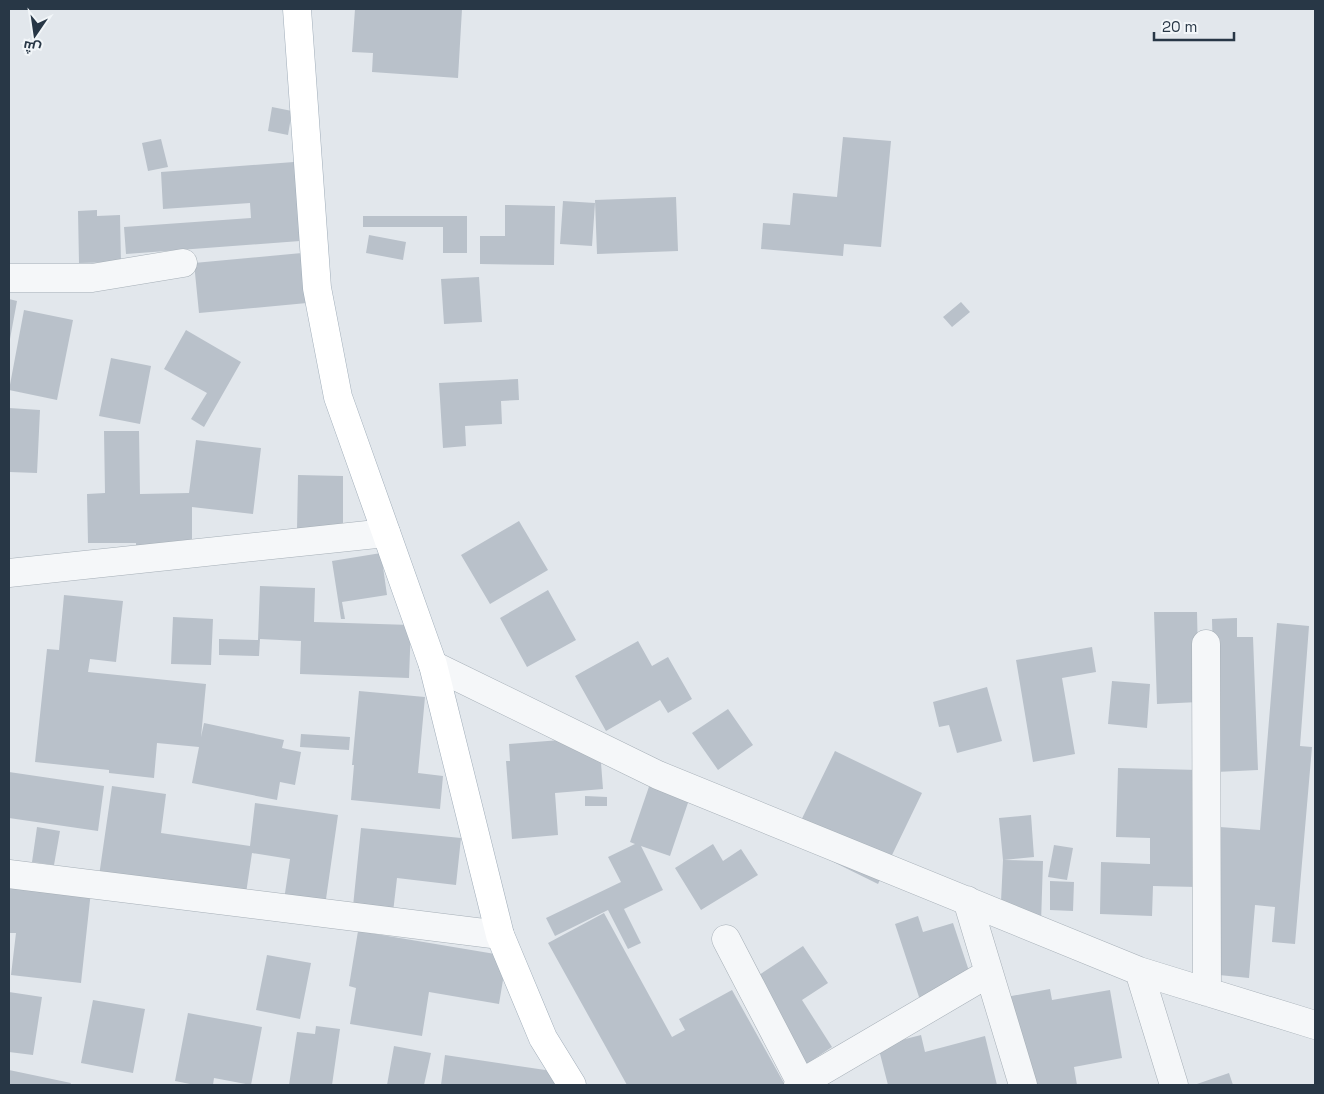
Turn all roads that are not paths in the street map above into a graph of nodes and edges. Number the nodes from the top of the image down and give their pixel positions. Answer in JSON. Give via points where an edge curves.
{"nodes":[{"id":1,"x":297,"y":9,"type":"edge"},
{"id":2,"x":183,"y":263,"type":"dead end"},
{"id":3,"x":9,"y":278,"type":"edge"},
{"id":4,"x":386,"y":532,"type":"junction"},
{"id":5,"x":9,"y":572,"type":"edge"},
{"id":6,"x":1206,"y":644,"type":"dead end"},
{"id":7,"x":432,"y":665,"type":"junction"},
{"id":8,"x":9,"y":874,"type":"edge"},
{"id":9,"x":967,"y":900,"type":"junction"},
{"id":10,"x":500,"y":935,"type":"junction"},
{"id":11,"x":726,"y":939,"type":"dead end"},
{"id":12,"x":1140,"y":971,"type":"junction"},
{"id":13,"x":989,"y":973,"type":"junction"},
{"id":14,"x":1207,"y":992,"type":"junction"},
{"id":15,"x":1315,"y":1025,"type":"edge"},
{"id":16,"x":572,"y":1085,"type":"edge"},
{"id":17,"x":800,"y":1085,"type":"edge"},
{"id":18,"x":1022,"y":1085,"type":"edge"},
{"id":19,"x":1174,"y":1085,"type":"edge"}],
"edges":[{"from":1,"to":4,"type":"main road","via":[[317,288],[338,397]]},
{"from":2,"to":3,"type":"street","via":[[92,278]]},
{"from":4,"to":5,"type":"street"},
{"from":4,"to":7,"type":"main road"},
{"from":6,"to":14,"type":"street"},
{"from":7,"to":9,"type":"street","via":[[658,775]]},
{"from":7,"to":10,"type":"main road"},
{"from":8,"to":10,"type":"street"},
{"from":9,"to":12,"type":"street"},
{"from":9,"to":13,"type":"street"},
{"from":10,"to":16,"type":"main road","via":[[543,1038]]},
{"from":11,"to":17,"type":"street"},
{"from":12,"to":14,"type":"street"},
{"from":12,"to":19,"type":"street"},
{"from":13,"to":17,"type":"street"},
{"from":13,"to":18,"type":"street"},
{"from":14,"to":15,"type":"street"}]}
